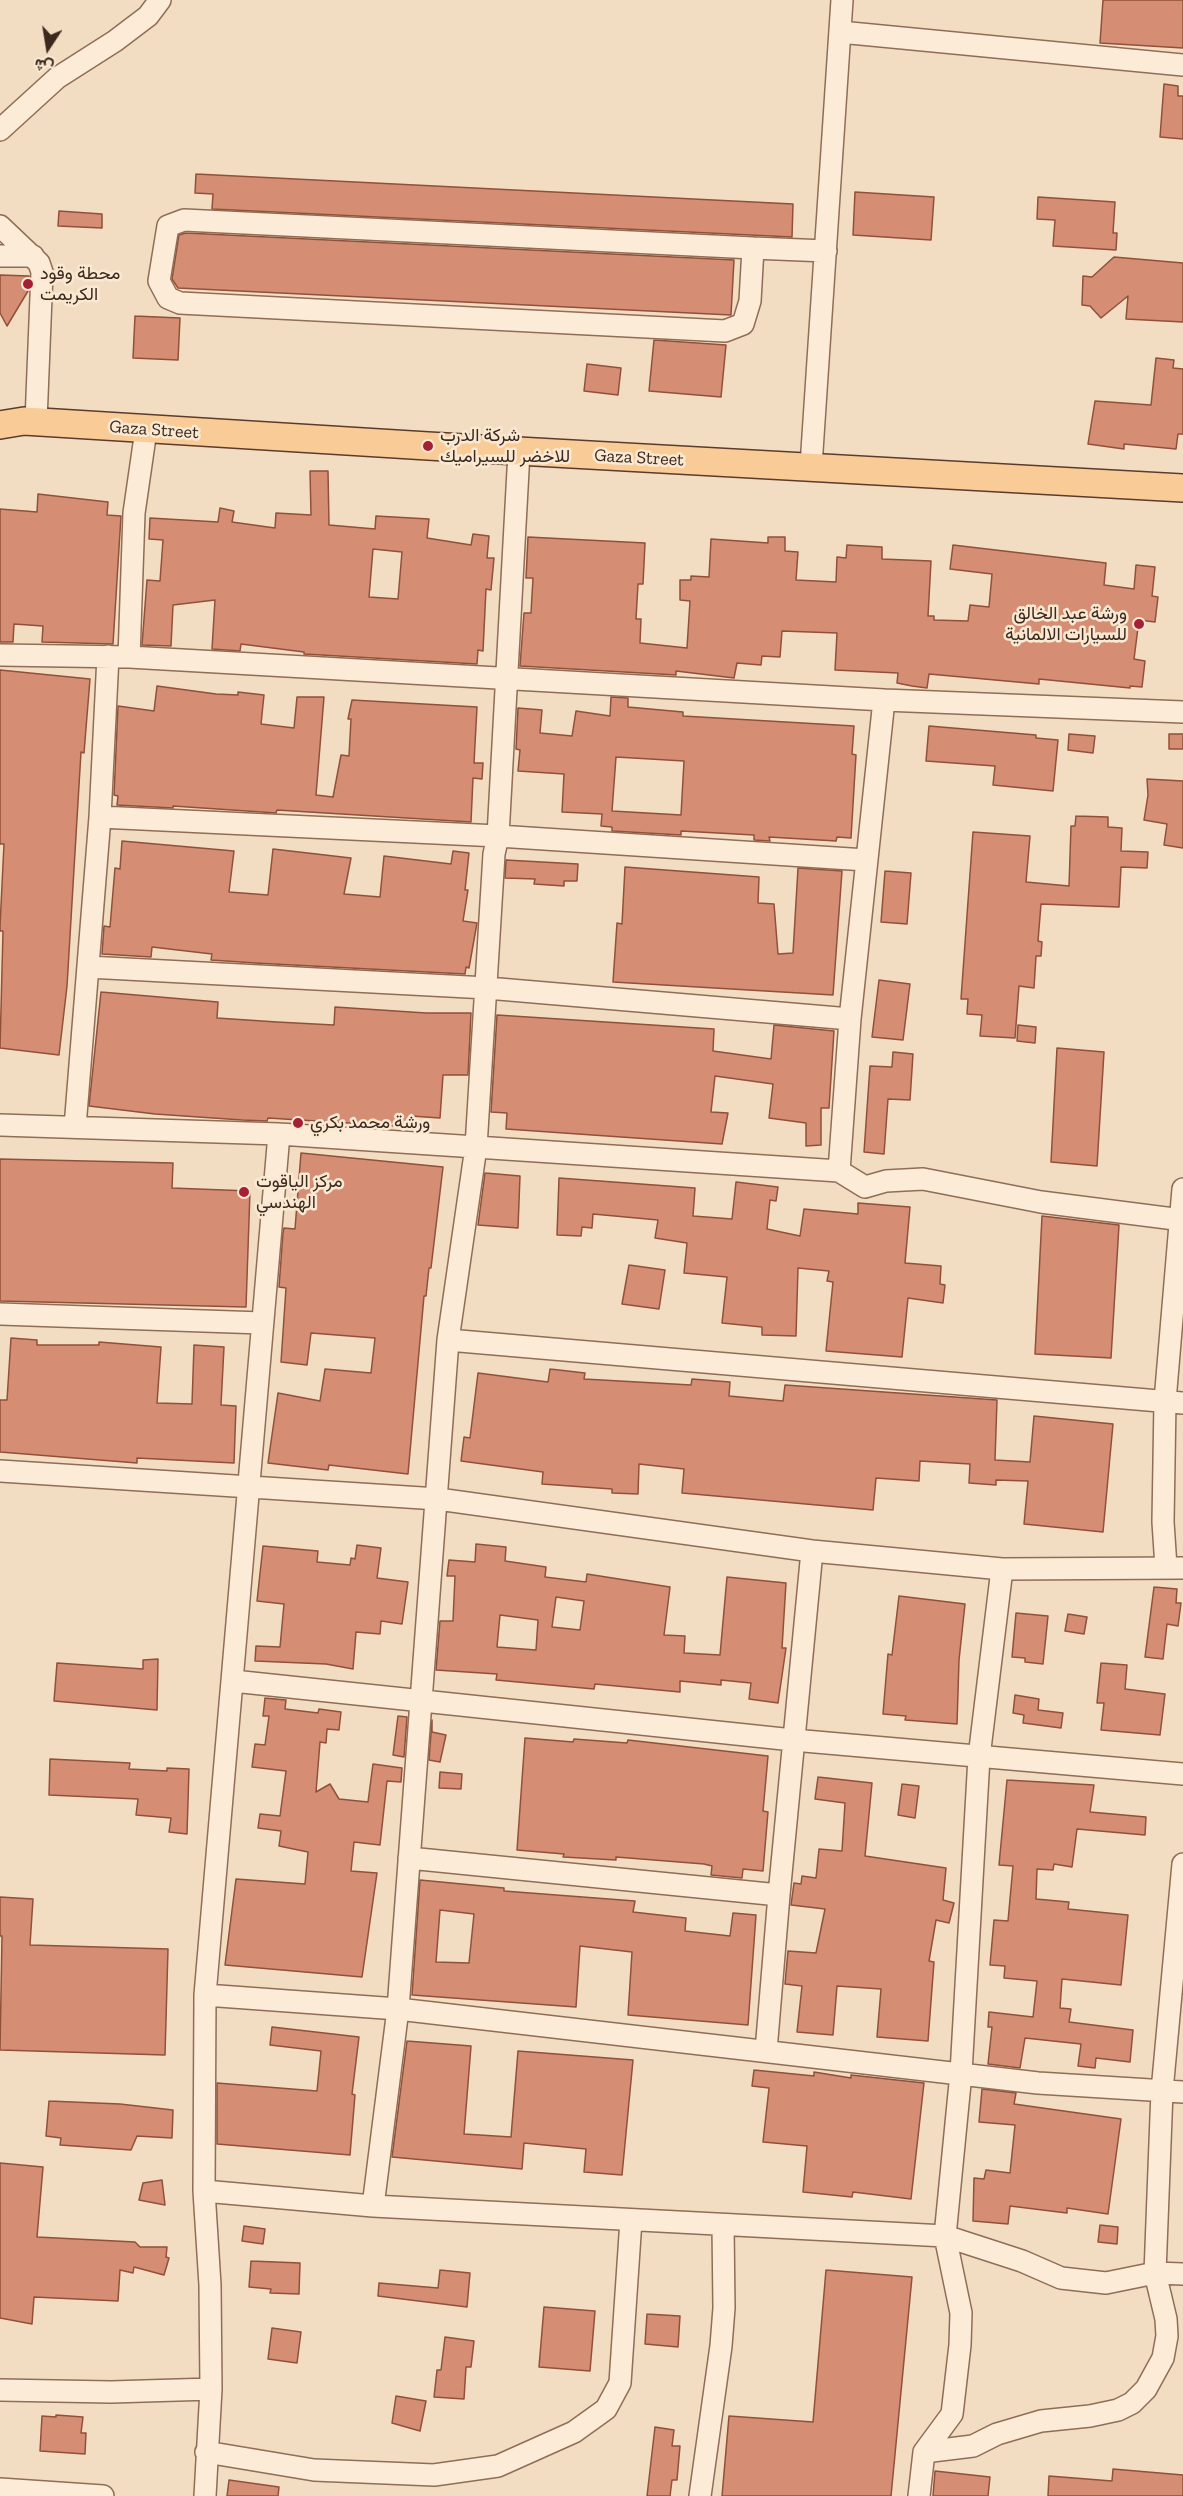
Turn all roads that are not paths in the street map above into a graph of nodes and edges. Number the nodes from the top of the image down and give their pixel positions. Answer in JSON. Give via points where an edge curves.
{"nodes":[{"id":1,"x":160,"y":0,"type":"edge"},
{"id":2,"x":842,"y":0,"type":"edge"},
{"id":3,"x":840,"y":32,"type":"junction"},
{"id":4,"x":1183,"y":65,"type":"edge"},
{"id":5,"x":0,"y":130,"type":"edge"},
{"id":6,"x":0,"y":226,"type":"edge"},
{"id":7,"x":753,"y":248,"type":"junction"},
{"id":8,"x":825,"y":251,"type":"junction"},
{"id":9,"x":0,"y":256,"type":"edge"},
{"id":10,"x":33,"y":256,"type":"junction"},
{"id":11,"x":11,"y":417,"type":"edge"},
{"id":12,"x":146,"y":430,"type":"junction"},
{"id":13,"x":519,"y":452,"type":"junction"},
{"id":14,"x":811,"y":466,"type":"junction"},
{"id":15,"x":1183,"y":488,"type":"edge"},
{"id":16,"x":0,"y":655,"type":"edge"},
{"id":17,"x":108,"y":656,"type":"junction"},
{"id":18,"x":129,"y":657,"type":"junction"},
{"id":19,"x":507,"y":679,"type":"junction"},
{"id":20,"x":884,"y":700,"type":"junction"},
{"id":21,"x":1183,"y":712,"type":"edge"},
{"id":22,"x":100,"y":817,"type":"junction"},
{"id":23,"x":498,"y":836,"type":"junction"},
{"id":24,"x":866,"y":860,"type":"junction"},
{"id":25,"x":88,"y":967,"type":"junction"},
{"id":26,"x":487,"y":988,"type":"junction"},
{"id":27,"x":850,"y":1019,"type":"junction"},
{"id":28,"x":0,"y":1125,"type":"edge"},
{"id":29,"x":75,"y":1128,"type":"junction"},
{"id":30,"x":279,"y":1134,"type":"junction"},
{"id":31,"x":476,"y":1147,"type":"junction"},
{"id":32,"x":839,"y":1171,"type":"junction"},
{"id":33,"x":1183,"y":1190,"type":"edge"},
{"id":34,"x":1182,"y":1220,"type":"edge"},
{"id":35,"x":0,"y":1314,"type":"edge"},
{"id":36,"x":262,"y":1323,"type":"junction"},
{"id":37,"x":448,"y":1340,"type":"junction"},
{"id":38,"x":1174,"y":1402,"type":"edge"},
{"id":39,"x":0,"y":1472,"type":"edge"},
{"id":40,"x":249,"y":1487,"type":"junction"},
{"id":41,"x":438,"y":1498,"type":"junction"},
{"id":42,"x":812,"y":1551,"type":"junction"},
{"id":43,"x":1174,"y":1567,"type":"edge"},
{"id":44,"x":1002,"y":1569,"type":"junction"},
{"id":45,"x":233,"y":1681,"type":"junction"},
{"id":46,"x":421,"y":1702,"type":"junction"},
{"id":47,"x":793,"y":1740,"type":"junction"},
{"id":48,"x":979,"y":1757,"type":"junction"},
{"id":49,"x":1183,"y":1774,"type":"edge"},
{"id":50,"x":409,"y":1858,"type":"junction"},
{"id":51,"x":1183,"y":1864,"type":"edge"},
{"id":52,"x":778,"y":1894,"type":"junction"},
{"id":53,"x":1180,"y":1930,"type":"edge"},
{"id":54,"x":205,"y":1995,"type":"junction"},
{"id":55,"x":398,"y":2009,"type":"junction"},
{"id":56,"x":766,"y":2051,"type":"junction"},
{"id":57,"x":961,"y":2073,"type":"junction"},
{"id":58,"x":1173,"y":2091,"type":"edge"},
{"id":59,"x":204,"y":2191,"type":"junction"},
{"id":60,"x":372,"y":2206,"type":"junction"},
{"id":61,"x":631,"y":2220,"type":"junction"},
{"id":62,"x":723,"y":2226,"type":"junction"},
{"id":63,"x":945,"y":2236,"type":"junction"},
{"id":64,"x":1155,"y":2273,"type":"junction"},
{"id":65,"x":1183,"y":2274,"type":"edge"},
{"id":66,"x":211,"y":2389,"type":"junction"},
{"id":67,"x":0,"y":2390,"type":"edge"},
{"id":68,"x":207,"y":2452,"type":"junction"},
{"id":69,"x":924,"y":2452,"type":"junction"},
{"id":70,"x":0,"y":2489,"type":"edge"},
{"id":71,"x":103,"y":2496,"type":"edge"},
{"id":72,"x":205,"y":2496,"type":"edge"},
{"id":73,"x":700,"y":2496,"type":"edge"},
{"id":74,"x":919,"y":2496,"type":"edge"}],
"edges":[{"from":1,"to":5,"type":"street","via":[[148,16],[57,78]]},
{"from":2,"to":3,"type":"street"},
{"from":3,"to":4,"type":"street"},
{"from":3,"to":8,"type":"street"},
{"from":6,"to":10,"type":"street"},
{"from":7,"to":7,"type":"street","via":[[184,219],[168,226],[159,281],[168,297],[180,303],[725,331],[743,324],[750,301]]},
{"from":7,"to":8,"type":"street"},
{"from":8,"to":14,"type":"street"},
{"from":9,"to":10,"type":"street"},
{"from":10,"to":11,"type":"street","via":[[42,272]]},
{"from":11,"to":12,"type":"main road","name":"Gaza Street"},
{"from":12,"to":13,"type":"main road","name":"Gaza Street"},
{"from":12,"to":18,"type":"street","via":[[134,513]]},
{"from":13,"to":14,"type":"main road","name":"Gaza Street"},
{"from":13,"to":19,"type":"street"},
{"from":14,"to":15,"type":"main road","name":"Gaza Street"},
{"from":16,"to":17,"type":"street"},
{"from":17,"to":18,"type":"street"},
{"from":17,"to":22,"type":"street"},
{"from":18,"to":19,"type":"street"},
{"from":19,"to":20,"type":"street"},
{"from":19,"to":23,"type":"street"},
{"from":20,"to":21,"type":"street"},
{"from":20,"to":24,"type":"street"},
{"from":22,"to":23,"type":"street"},
{"from":22,"to":25,"type":"street"},
{"from":23,"to":24,"type":"street"},
{"from":23,"to":26,"type":"street"},
{"from":24,"to":27,"type":"street"},
{"from":25,"to":26,"type":"street"},
{"from":25,"to":29,"type":"street"},
{"from":26,"to":27,"type":"street"},
{"from":26,"to":31,"type":"street"},
{"from":27,"to":32,"type":"street"},
{"from":28,"to":29,"type":"street"},
{"from":29,"to":30,"type":"street"},
{"from":30,"to":31,"type":"street"},
{"from":30,"to":36,"type":"street"},
{"from":31,"to":32,"type":"street"},
{"from":31,"to":37,"type":"street"},
{"from":32,"to":34,"type":"street","via":[[865,1186],[922,1179],[1041,1202]]},
{"from":33,"to":34,"type":"street"},
{"from":34,"to":38,"type":"street"},
{"from":35,"to":36,"type":"street"},
{"from":36,"to":40,"type":"street"},
{"from":37,"to":38,"type":"street"},
{"from":37,"to":41,"type":"street"},
{"from":38,"to":43,"type":"street","via":[[1162,1522]]},
{"from":39,"to":40,"type":"street"},
{"from":40,"to":41,"type":"street"},
{"from":40,"to":45,"type":"street"},
{"from":41,"to":42,"type":"street"},
{"from":41,"to":46,"type":"street"},
{"from":42,"to":44,"type":"street"},
{"from":42,"to":47,"type":"street"},
{"from":43,"to":44,"type":"street"},
{"from":44,"to":48,"type":"street"},
{"from":45,"to":46,"type":"street"},
{"from":45,"to":54,"type":"street"},
{"from":46,"to":47,"type":"street"},
{"from":46,"to":50,"type":"street"},
{"from":47,"to":48,"type":"street"},
{"from":47,"to":52,"type":"street"},
{"from":48,"to":49,"type":"street"},
{"from":48,"to":57,"type":"street"},
{"from":50,"to":52,"type":"street"},
{"from":50,"to":55,"type":"street"},
{"from":51,"to":53,"type":"street"},
{"from":52,"to":56,"type":"street"},
{"from":53,"to":58,"type":"street"},
{"from":54,"to":55,"type":"street"},
{"from":54,"to":59,"type":"street"},
{"from":55,"to":56,"type":"street"},
{"from":55,"to":60,"type":"street"},
{"from":56,"to":57,"type":"street"},
{"from":57,"to":58,"type":"street","via":[[1038,2083]]},
{"from":57,"to":63,"type":"street"},
{"from":58,"to":64,"type":"street"},
{"from":59,"to":60,"type":"street"},
{"from":59,"to":66,"type":"street"},
{"from":60,"to":61,"type":"street"},
{"from":61,"to":62,"type":"street"},
{"from":61,"to":68,"type":"street","via":[[620,2383],[606,2409],[574,2432],[498,2466],[434,2475],[314,2470]]},
{"from":62,"to":63,"type":"street"},
{"from":62,"to":73,"type":"street","via":[[721,2346]]},
{"from":63,"to":64,"type":"street","via":[[1061,2278],[1106,2283]]},
{"from":63,"to":69,"type":"street","via":[[961,2313],[960,2345],[952,2414]]},
{"from":64,"to":65,"type":"street"},
{"from":64,"to":69,"type":"street","via":[[1167,2336],[1164,2358],[1155,2376],[1132,2403],[1090,2416],[1020,2426],[973,2446]]},
{"from":66,"to":67,"type":"street"},
{"from":66,"to":68,"type":"street"},
{"from":68,"to":72,"type":"street"},
{"from":69,"to":74,"type":"street"},
{"from":70,"to":71,"type":"street"}]}
